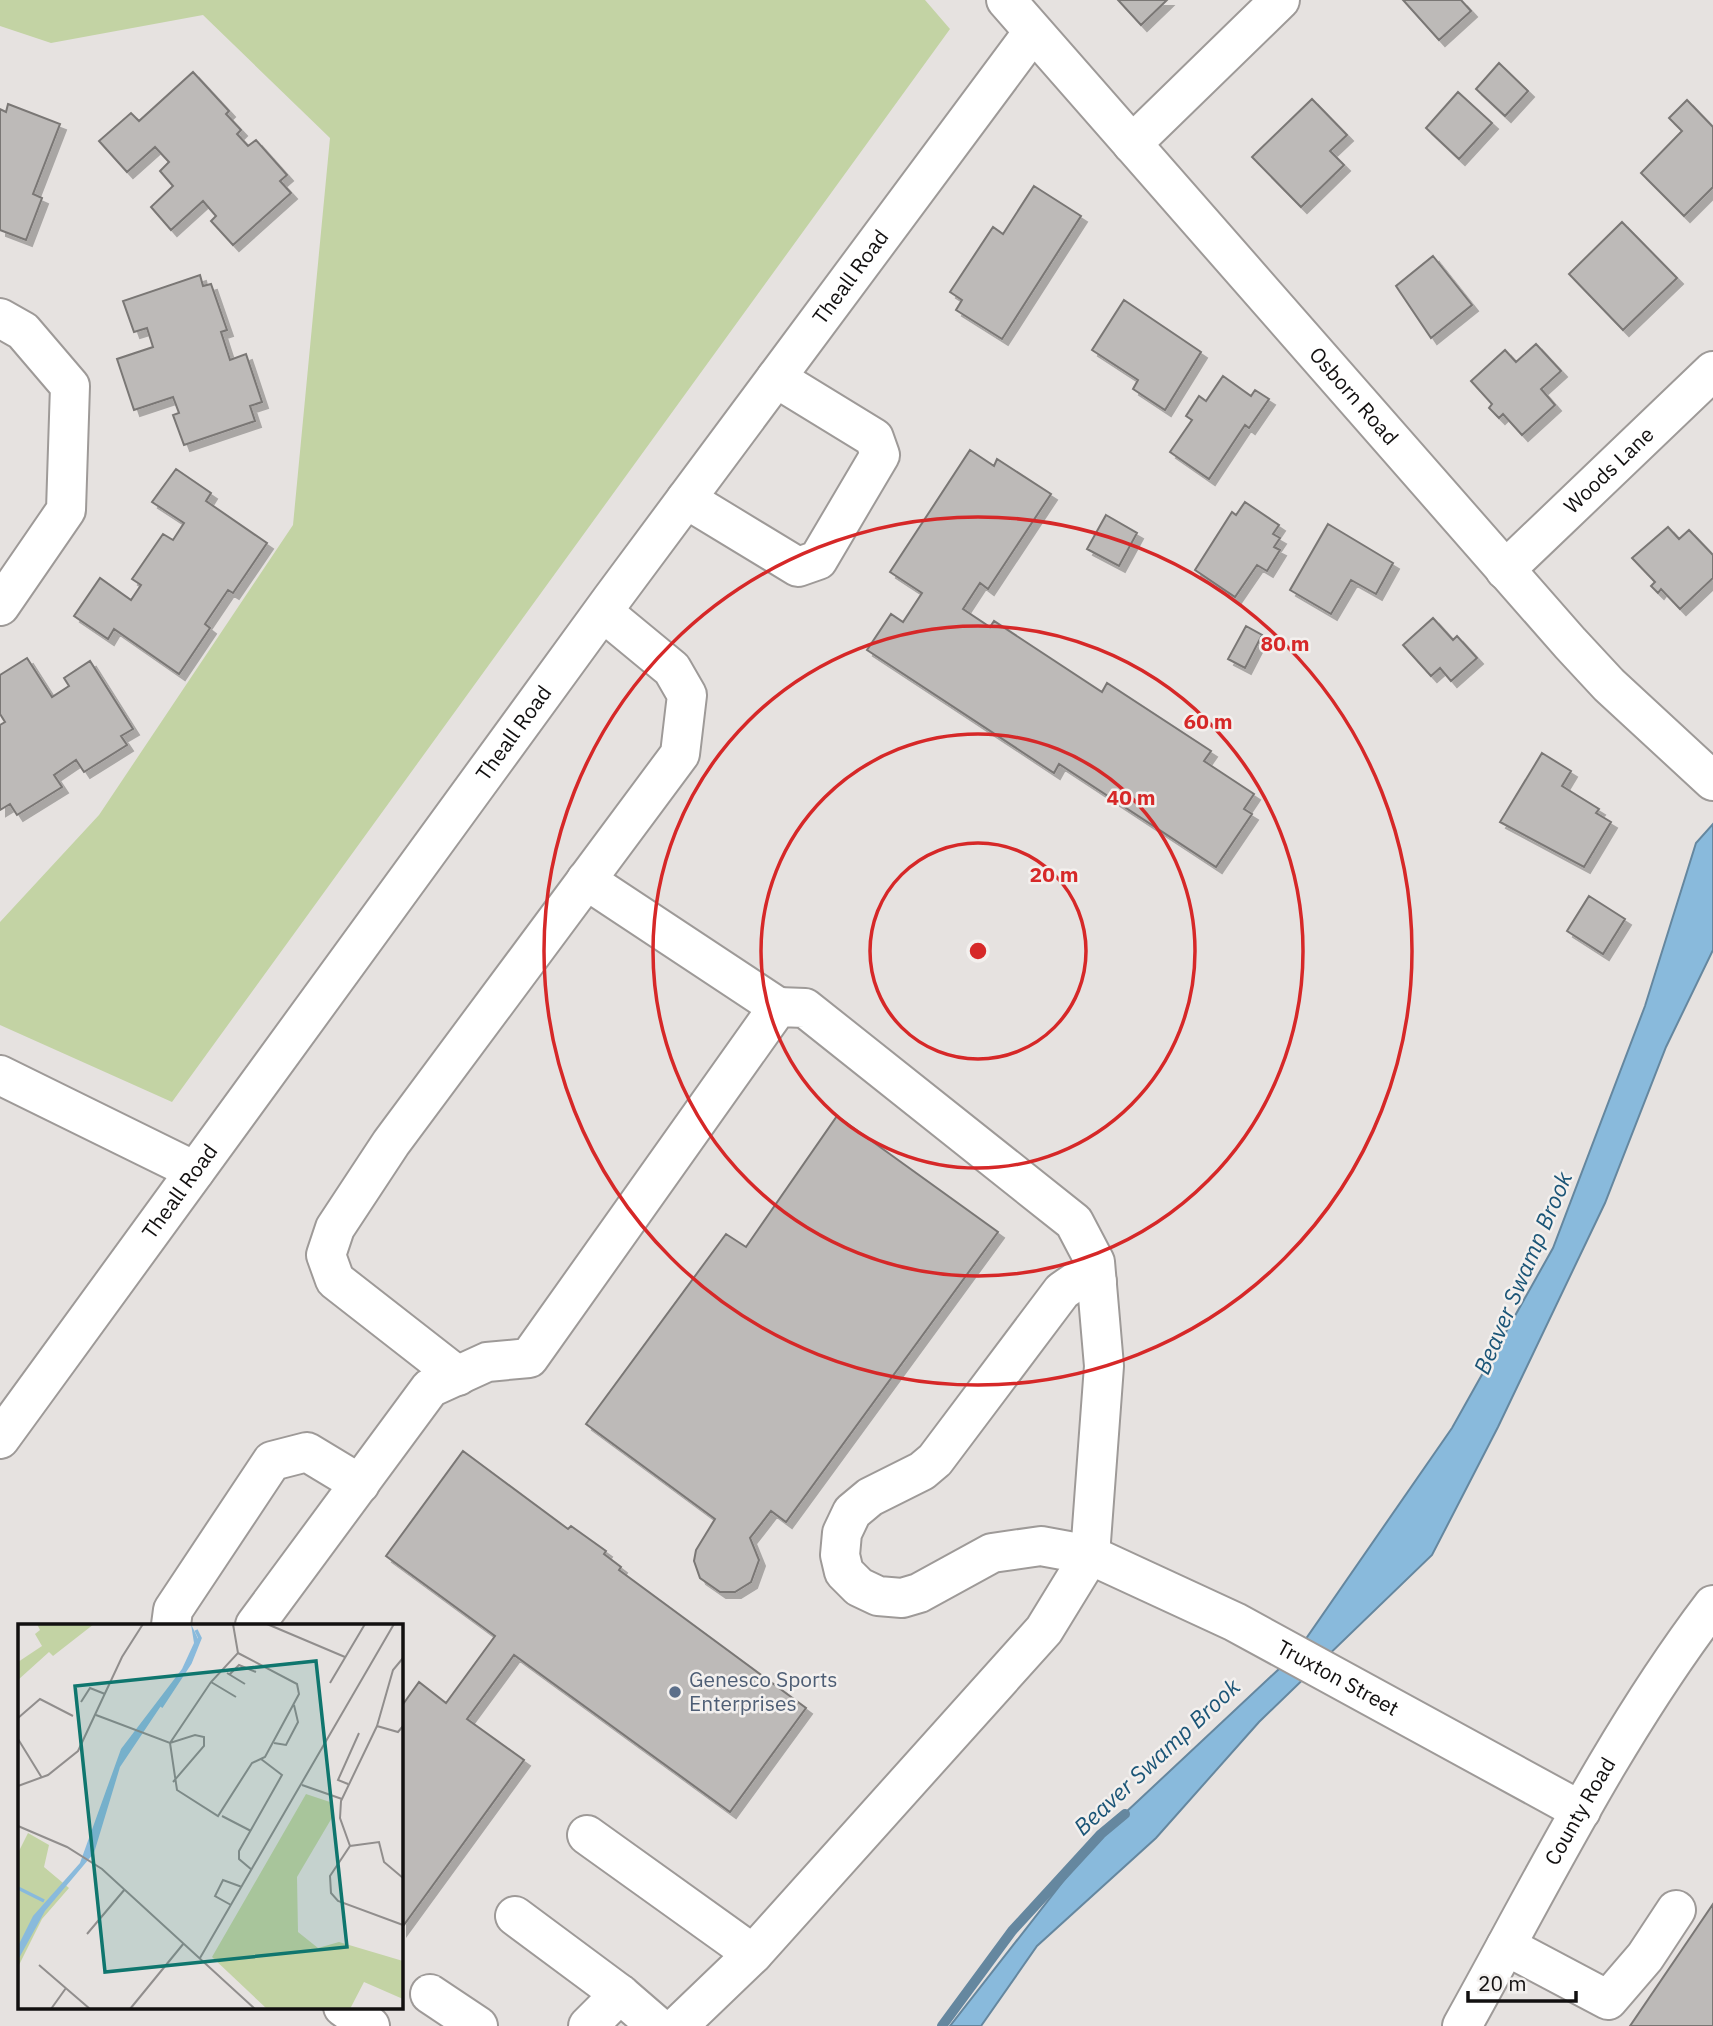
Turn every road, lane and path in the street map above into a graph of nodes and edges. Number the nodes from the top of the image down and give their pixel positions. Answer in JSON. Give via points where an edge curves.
{"nodes":[{"id":1,"x":1006,"y":0,"type":"edge"},
{"id":2,"x":1280,"y":0,"type":"edge"},
{"id":3,"x":1033,"y":32,"type":"junction"},
{"id":4,"x":1132,"y":144,"type":"junction"},
{"id":5,"x":0,"y":318,"type":"edge"},
{"id":6,"x":1713,"y":371,"type":"edge"},
{"id":7,"x":776,"y":378,"type":"junction"},
{"id":8,"x":686,"y":499,"type":"junction"},
{"id":9,"x":1505,"y":570,"type":"junction"},
{"id":10,"x":0,"y":606,"type":"edge"},
{"id":11,"x":603,"y":612,"type":"junction"},
{"id":12,"x":1712,"y":781,"type":"edge"},
{"id":13,"x":586,"y":880,"type":"junction"},
{"id":14,"x":778,"y":1007,"type":"junction"},
{"id":15,"x":0,"y":1075,"type":"edge"},
{"id":16,"x":195,"y":1171,"type":"junction"},
{"id":17,"x":1097,"y":1282,"type":"junction"},
{"id":18,"x":458,"y":1376,"type":"junction"},
{"id":19,"x":0,"y":1439,"type":"edge"},
{"id":20,"x":360,"y":1484,"type":"junction"},
{"id":21,"x":1090,"y":1555,"type":"junction"},
{"id":22,"x":1713,"y":1605,"type":"edge"},
{"id":23,"x":171,"y":1624,"type":"edge"},
{"id":24,"x":256,"y":1624,"type":"edge"},
{"id":25,"x":1581,"y":1811,"type":"junction"},
{"id":26,"x":587,"y":1835,"type":"dead end"},
{"id":27,"x":1676,"y":1910,"type":"dead end"},
{"id":28,"x":515,"y":1916,"type":"dead end"},
{"id":29,"x":1506,"y":1946,"type":"junction"},
{"id":30,"x":753,"y":1954,"type":"junction"},
{"id":31,"x":430,"y":1994,"type":"dead end"},
{"id":32,"x":621,"y":1994,"type":"junction"},
{"id":33,"x":344,"y":2008,"type":"edge"},
{"id":34,"x":370,"y":2026,"type":"edge"},
{"id":35,"x":478,"y":2026,"type":"edge"},
{"id":36,"x":588,"y":2026,"type":"edge"},
{"id":37,"x":657,"y":2026,"type":"edge"},
{"id":38,"x":678,"y":2026,"type":"edge"},
{"id":39,"x":1462,"y":2026,"type":"edge"}],
"edges":[{"from":1,"to":3,"type":"street","name":"Osborn Road"},
{"from":2,"to":4,"type":"street"},
{"from":3,"to":4,"type":"street","name":"Osborn Road"},
{"from":3,"to":7,"type":"street","name":"Theall Road"},
{"from":4,"to":9,"type":"street","name":"Osborn Road"},
{"from":5,"to":10,"type":"street","via":[[23,331],[70,386],[66,510]]},
{"from":6,"to":9,"type":"street","name":"Woods Lane"},
{"from":7,"to":8,"type":"street","name":"Theall Road"},
{"from":7,"to":8,"type":"street","via":[[874,439],[880,456],[818,560],[797,567]]},
{"from":8,"to":11,"type":"street","name":"Theall Road"},
{"from":9,"to":12,"type":"street","name":"Osborn Road","via":[[1609,685]]},
{"from":11,"to":13,"type":"street","via":[[672,669],[687,695],[680,754]]},
{"from":11,"to":16,"type":"street","name":"Theall Road"},
{"from":13,"to":14,"type":"street"},
{"from":13,"to":18,"type":"street","via":[[391,1143],[335,1228],[326,1255],[335,1280]]},
{"from":14,"to":17,"type":"street","via":[[805,1008],[1074,1222],[1095,1262]]},
{"from":14,"to":18,"type":"street","via":[[528,1358],[487,1362]]},
{"from":15,"to":16,"type":"street"},
{"from":16,"to":19,"type":"street","name":"Theall Road"},
{"from":17,"to":21,"type":"street","via":[[1104,1366]]},
{"from":17,"to":21,"type":"street","name":"Truxton Street","via":[[1075,1282],[1062,1291],[935,1460],[852,1511],[842,1533],[840,1555],[844,1572],[859,1587],[878,1596],[902,1598],[992,1553],[1041,1546]]},
{"from":18,"to":20,"type":"street","via":[[430,1388]]},
{"from":20,"to":23,"type":"street","via":[[307,1452],[272,1461],[173,1610]]},
{"from":20,"to":24,"type":"street"},
{"from":21,"to":25,"type":"street","name":"Truxton Street","via":[[1235,1622]]},
{"from":21,"to":30,"type":"street","via":[[1044,1630]]},
{"from":22,"to":25,"type":"street","name":"County Road","via":[[1680,1648]]},
{"from":25,"to":29,"type":"street","name":"County Road"},
{"from":26,"to":30,"type":"street"},
{"from":27,"to":29,"type":"street","via":[[1608,2000]]},
{"from":28,"to":32,"type":"street"},
{"from":29,"to":39,"type":"street","name":"County Road"},
{"from":30,"to":38,"type":"street"},
{"from":31,"to":35,"type":"street"},
{"from":32,"to":36,"type":"street"},
{"from":32,"to":37,"type":"street"},
{"from":33,"to":34,"type":"street"}]}
